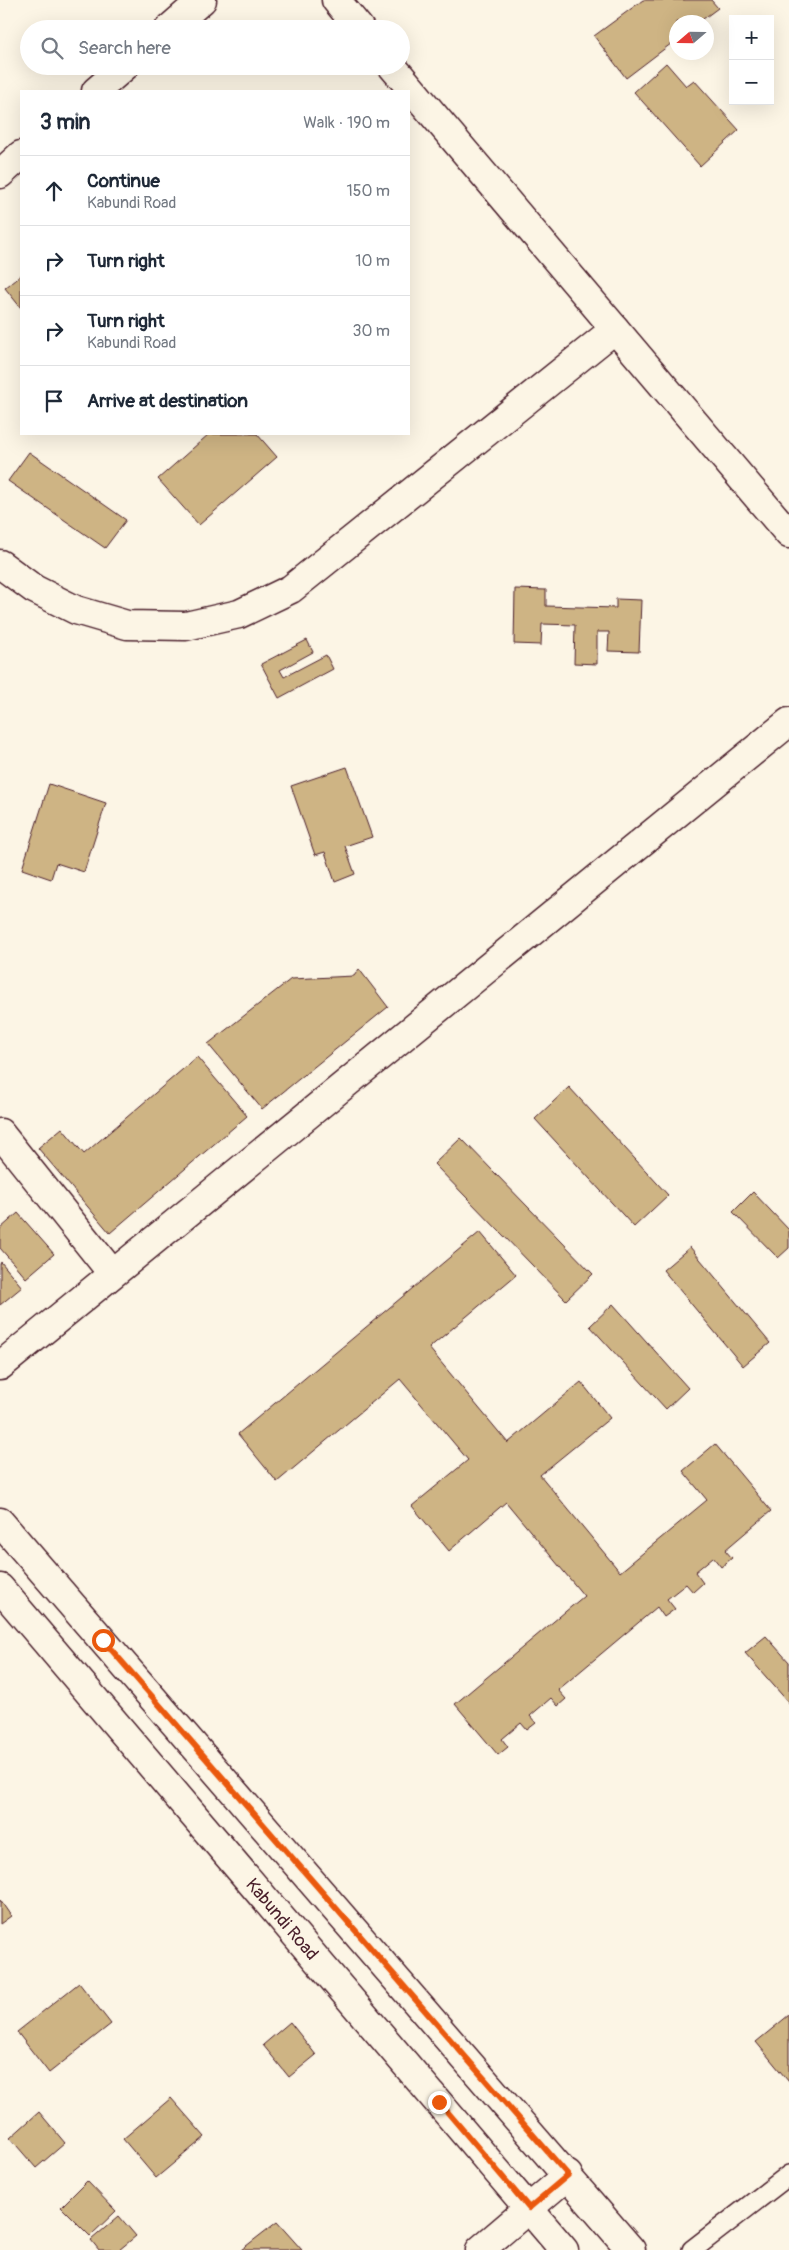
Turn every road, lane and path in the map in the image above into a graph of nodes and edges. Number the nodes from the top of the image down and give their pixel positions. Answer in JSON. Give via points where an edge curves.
{"nodes":[{"id":1,"x":202,"y":0,"type":"edge"},
{"id":2,"x":336,"y":0,"type":"edge"},
{"id":3,"x":179,"y":20,"type":"edge"},
{"id":4,"x":353,"y":20,"type":"edge"},
{"id":5,"x":115,"y":75,"type":"edge"},
{"id":6,"x":400,"y":75,"type":"edge"},
{"id":7,"x":97,"y":90,"type":"edge"},
{"id":8,"x":20,"y":156,"type":"edge"},
{"id":9,"x":0,"y":174,"type":"edge"},
{"id":10,"x":615,"y":329,"type":"junction"},
{"id":11,"x":789,"y":534,"type":"edge"},
{"id":12,"x":0,"y":564,"type":"edge"},
{"id":13,"x":789,"y":722,"type":"edge"},
{"id":14,"x":0,"y":1133,"type":"edge"},
{"id":15,"x":112,"y":1273,"type":"junction"},
{"id":16,"x":0,"y":1366,"type":"edge"},
{"id":17,"x":0,"y":1522,"type":"edge"},
{"id":18,"x":0,"y":1588,"type":"edge"},
{"id":19,"x":568,"y":2175,"type":"junction"},
{"id":20,"x":789,"y":2175,"type":"edge"},
{"id":21,"x":529,"y":2208,"type":"junction"},
{"id":22,"x":480,"y":2250,"type":"edge"},
{"id":23,"x":564,"y":2250,"type":"edge"},
{"id":24,"x":631,"y":2250,"type":"edge"},
{"id":25,"x":692,"y":2250,"type":"edge"}],
"edges":[{"from":1,"to":3,"type":"street"},
{"from":2,"to":4,"type":"street"},
{"from":5,"to":7,"type":"street"},
{"from":6,"to":10,"type":"street"},
{"from":8,"to":9,"type":"street"},
{"from":10,"to":11,"type":"street"},
{"from":10,"to":12,"type":"street","via":[[291,588],[239,614],[186,626],[127,624],[76,610],[34,589]]},
{"from":13,"to":15,"type":"street"},
{"from":14,"to":15,"type":"street"},
{"from":15,"to":16,"type":"street"},
{"from":17,"to":19,"type":"street"},
{"from":18,"to":21,"type":"street","name":"Kabundi Road"},
{"from":19,"to":21,"type":"street"},
{"from":19,"to":24,"type":"street"},
{"from":20,"to":25,"type":"lane"},
{"from":21,"to":22,"type":"street"},
{"from":21,"to":23,"type":"street","name":"Kabundi Road"}]}
